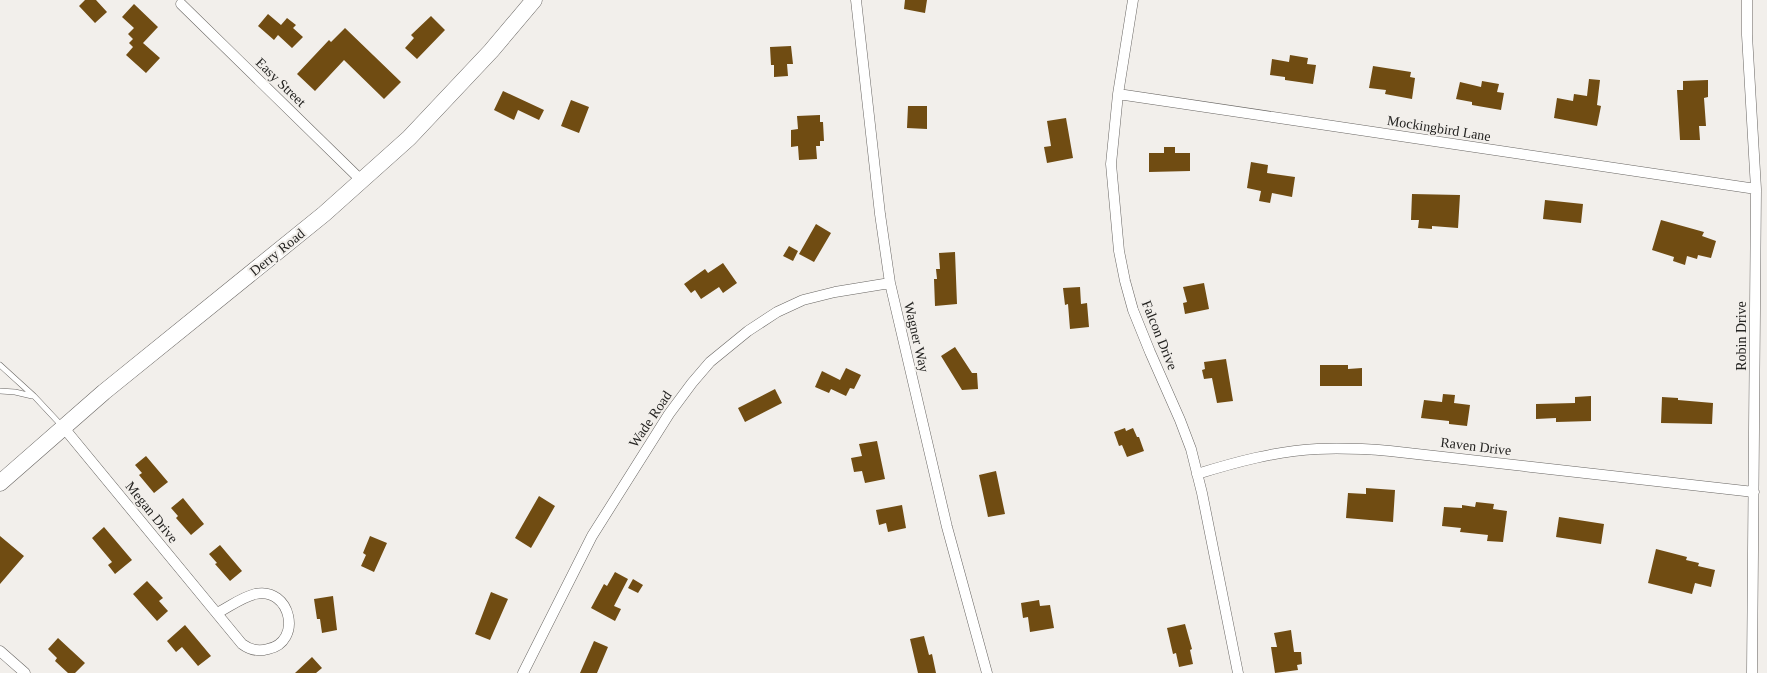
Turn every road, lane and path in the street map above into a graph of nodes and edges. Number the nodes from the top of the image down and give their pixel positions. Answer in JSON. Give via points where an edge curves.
{"nodes":[{"id":1,"x":534,"y":0,"type":"edge"},
{"id":2,"x":856,"y":0,"type":"edge"},
{"id":3,"x":1133,"y":0,"type":"edge"},
{"id":4,"x":1747,"y":0,"type":"edge"},
{"id":5,"x":181,"y":4,"type":"dead end"},
{"id":6,"x":1118,"y":94,"type":"junction"},
{"id":7,"x":362,"y":181,"type":"junction"},
{"id":8,"x":1756,"y":189,"type":"junction"},
{"id":9,"x":890,"y":283,"type":"junction"},
{"id":10,"x":0,"y":365,"type":"edge"},
{"id":11,"x":0,"y":391,"type":"edge"},
{"id":12,"x":34,"y":396,"type":"junction"},
{"id":13,"x":64,"y":428,"type":"junction"},
{"id":14,"x":1197,"y":474,"type":"junction"},
{"id":15,"x":0,"y":484,"type":"edge"},
{"id":16,"x":1754,"y":492,"type":"junction"},
{"id":17,"x":217,"y":613,"type":"junction"},
{"id":18,"x":0,"y":651,"type":"edge"},
{"id":19,"x":25,"y":673,"type":"edge"},
{"id":20,"x":523,"y":673,"type":"edge"},
{"id":21,"x":987,"y":673,"type":"edge"},
{"id":22,"x":1238,"y":673,"type":"edge"},
{"id":23,"x":1752,"y":673,"type":"edge"}],
"edges":[{"from":1,"to":7,"type":"main road","name":"Derry Road","via":[[441,106]]},
{"from":2,"to":9,"type":"street","name":"Wagner Way"},
{"from":3,"to":6,"type":"street","name":"Falcon Drive"},
{"from":4,"to":8,"type":"street","name":"Robin Drive"},
{"from":5,"to":7,"type":"street","name":"Easy Street"},
{"from":6,"to":8,"type":"street","name":"Mockingbird Lane"},
{"from":6,"to":14,"type":"street","name":"Falcon Drive","via":[[1111,164],[1119,252],[1125,281],[1133,310],[1191,449]]},
{"from":7,"to":13,"type":"main road","name":"Derry Road","via":[[104,392]]},
{"from":8,"to":16,"type":"street","name":"Robin Drive"},
{"from":9,"to":20,"type":"street","name":"Wade Road","via":[[835,292],[796,303],[748,331],[710,362],[669,414],[592,536]]},
{"from":9,"to":21,"type":"street","name":"Wagner Way","via":[[947,527]]},
{"from":10,"to":12,"type":"lane"},
{"from":11,"to":12,"type":"lane"},
{"from":12,"to":13,"type":"lane"},
{"from":13,"to":15,"type":"main road","name":"Derry Road"},
{"from":13,"to":17,"type":"street","name":"Megan Drive"},
{"from":14,"to":16,"type":"street","name":"Raven Drive","via":[[1255,458],[1315,449],[1346,448]]},
{"from":14,"to":22,"type":"street","name":"Falcon Drive"},
{"from":16,"to":23,"type":"street","name":"Robin Drive"},
{"from":17,"to":17,"type":"street","name":"Megan Drive","via":[[254,594],[271,594],[279,598],[289,614],[289,631],[278,645],[260,651],[249,649]]},
{"from":18,"to":19,"type":"street"}]}
